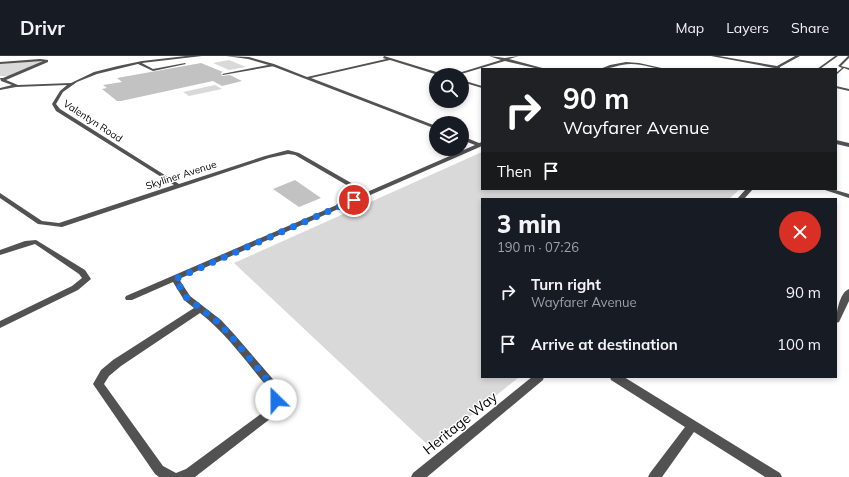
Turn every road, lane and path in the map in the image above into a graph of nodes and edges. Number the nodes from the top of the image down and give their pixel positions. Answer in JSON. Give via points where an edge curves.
{"nodes":[{"id":1,"x":200,"y":56,"type":"edge"},
{"id":2,"x":228,"y":56,"type":"edge"},
{"id":3,"x":379,"y":56,"type":"edge"},
{"id":4,"x":491,"y":56,"type":"edge"},
{"id":5,"x":517,"y":56,"type":"edge"},
{"id":6,"x":713,"y":56,"type":"edge"},
{"id":7,"x":798,"y":56,"type":"edge"},
{"id":8,"x":837,"y":56,"type":"edge"},
{"id":9,"x":849,"y":57,"type":"edge"},
{"id":10,"x":388,"y":59,"type":"junction"},
{"id":11,"x":505,"y":60,"type":"junction"},
{"id":12,"x":0,"y":63,"type":"edge"},
{"id":13,"x":139,"y":63,"type":"junction"},
{"id":14,"x":185,"y":64,"type":"dead end"},
{"id":15,"x":274,"y":65,"type":"junction"},
{"id":16,"x":540,"y":68,"type":"edge"},
{"id":17,"x":605,"y":68,"type":"edge"},
{"id":18,"x":659,"y":68,"type":"edge"},
{"id":19,"x":777,"y":68,"type":"edge"},
{"id":20,"x":819,"y":68,"type":"edge"},
{"id":21,"x":843,"y":68,"type":"junction"},
{"id":22,"x":849,"y":69,"type":"edge"},
{"id":23,"x":429,"y":71,"type":"edge"},
{"id":24,"x":469,"y":71,"type":"edge"},
{"id":25,"x":837,"y":73,"type":"edge"},
{"id":26,"x":223,"y":74,"type":"dead end"},
{"id":27,"x":308,"y":78,"type":"junction"},
{"id":28,"x":1,"y":80,"type":"edge"},
{"id":29,"x":469,"y":83,"type":"edge"},
{"id":30,"x":70,"y":84,"type":"junction"},
{"id":31,"x":17,"y":86,"type":"junction"},
{"id":32,"x":481,"y":87,"type":"edge"},
{"id":33,"x":837,"y":87,"type":"edge"},
{"id":34,"x":0,"y":89,"type":"edge"},
{"id":35,"x":849,"y":90,"type":"edge"},
{"id":36,"x":429,"y":125,"type":"edge"},
{"id":37,"x":469,"y":141,"type":"edge"},
{"id":38,"x":837,"y":142,"type":"edge"},
{"id":39,"x":481,"y":145,"type":"edge"},
{"id":40,"x":849,"y":145,"type":"edge"},
{"id":41,"x":179,"y":186,"type":"junction"},
{"id":42,"x":749,"y":190,"type":"edge"},
{"id":43,"x":828,"y":190,"type":"edge"},
{"id":44,"x":0,"y":194,"type":"edge"},
{"id":45,"x":367,"y":194,"type":"junction"},
{"id":46,"x":849,"y":196,"type":"edge"},
{"id":47,"x":741,"y":198,"type":"edge"},
{"id":48,"x":0,"y":254,"type":"edge"},
{"id":49,"x":175,"y":279,"type":"junction"},
{"id":50,"x":849,"y":292,"type":"edge"},
{"id":51,"x":129,"y":298,"type":"dead end"},
{"id":52,"x":200,"y":309,"type":"junction"},
{"id":53,"x":837,"y":318,"type":"edge"},
{"id":54,"x":0,"y":324,"type":"edge"},
{"id":55,"x":538,"y":378,"type":"edge"},
{"id":56,"x":617,"y":378,"type":"edge"},
{"id":57,"x":694,"y":425,"type":"junction"},
{"id":58,"x":172,"y":477,"type":"edge"},
{"id":59,"x":180,"y":477,"type":"edge"},
{"id":60,"x":417,"y":477,"type":"edge"},
{"id":61,"x":654,"y":477,"type":"edge"},
{"id":62,"x":776,"y":477,"type":"edge"}],
"edges":[{"from":1,"to":13,"type":"street","name":"Valentyn Road"},
{"from":2,"to":15,"type":"street","via":[[254,59]]},
{"from":3,"to":10,"type":"street"},
{"from":4,"to":11,"type":"street"},
{"from":5,"to":11,"type":"street"},
{"from":6,"to":19,"type":"street"},
{"from":7,"to":19,"type":"street"},
{"from":8,"to":20,"type":"lane"},
{"from":9,"to":21,"type":"lane","via":[[839,66]]},
{"from":10,"to":23,"type":"street"},
{"from":10,"to":27,"type":"street"},
{"from":11,"to":16,"type":"street"},
{"from":11,"to":24,"type":"street"},
{"from":12,"to":28,"type":"street","via":[[47,61]]},
{"from":13,"to":14,"type":"lane","via":[[153,70]]},
{"from":13,"to":30,"type":"street","name":"Valentyn Road","via":[[100,72]]},
{"from":15,"to":26,"type":"lane"},
{"from":15,"to":27,"type":"street"},
{"from":17,"to":18,"type":"street","via":[[626,62]]},
{"from":21,"to":22,"type":"lane"},
{"from":21,"to":25,"type":"lane"},
{"from":27,"to":36,"type":"street"},
{"from":28,"to":31,"type":"street"},
{"from":29,"to":32,"type":"street"},
{"from":30,"to":31,"type":"street"},
{"from":30,"to":41,"type":"street","name":"Valentyn Road","via":[[56,98],[54,104],[58,110]]},
{"from":31,"to":34,"type":"street"},
{"from":33,"to":35,"type":"street"},
{"from":37,"to":39,"type":"street"},
{"from":38,"to":40,"type":"street"},
{"from":39,"to":45,"type":"street"},
{"from":41,"to":44,"type":"street","name":"Skyliner Avenue","via":[[73,222],[52,226],[40,223]]},
{"from":41,"to":45,"type":"street","name":"Skyliner Avenue","via":[[288,152],[301,156]]},
{"from":42,"to":47,"type":"street"},
{"from":43,"to":46,"type":"street"},
{"from":45,"to":49,"type":"street"},
{"from":48,"to":54,"type":"street","via":[[28,243],[40,243],[82,272],[87,279],[75,288]]},
{"from":49,"to":51,"type":"street"},
{"from":49,"to":52,"type":"street","via":[[187,298]]},
{"from":50,"to":53,"type":"street"},
{"from":52,"to":58,"type":"street","via":[[117,363],[105,373],[98,384],[159,470]]},
{"from":52,"to":59,"type":"street","via":[[218,322],[231,336],[274,388],[276,400],[266,416],[190,473]]},
{"from":55,"to":60,"type":"street","name":"Heritage Way"},
{"from":56,"to":57,"type":"street"},
{"from":57,"to":61,"type":"street"},
{"from":57,"to":62,"type":"street"}]}
